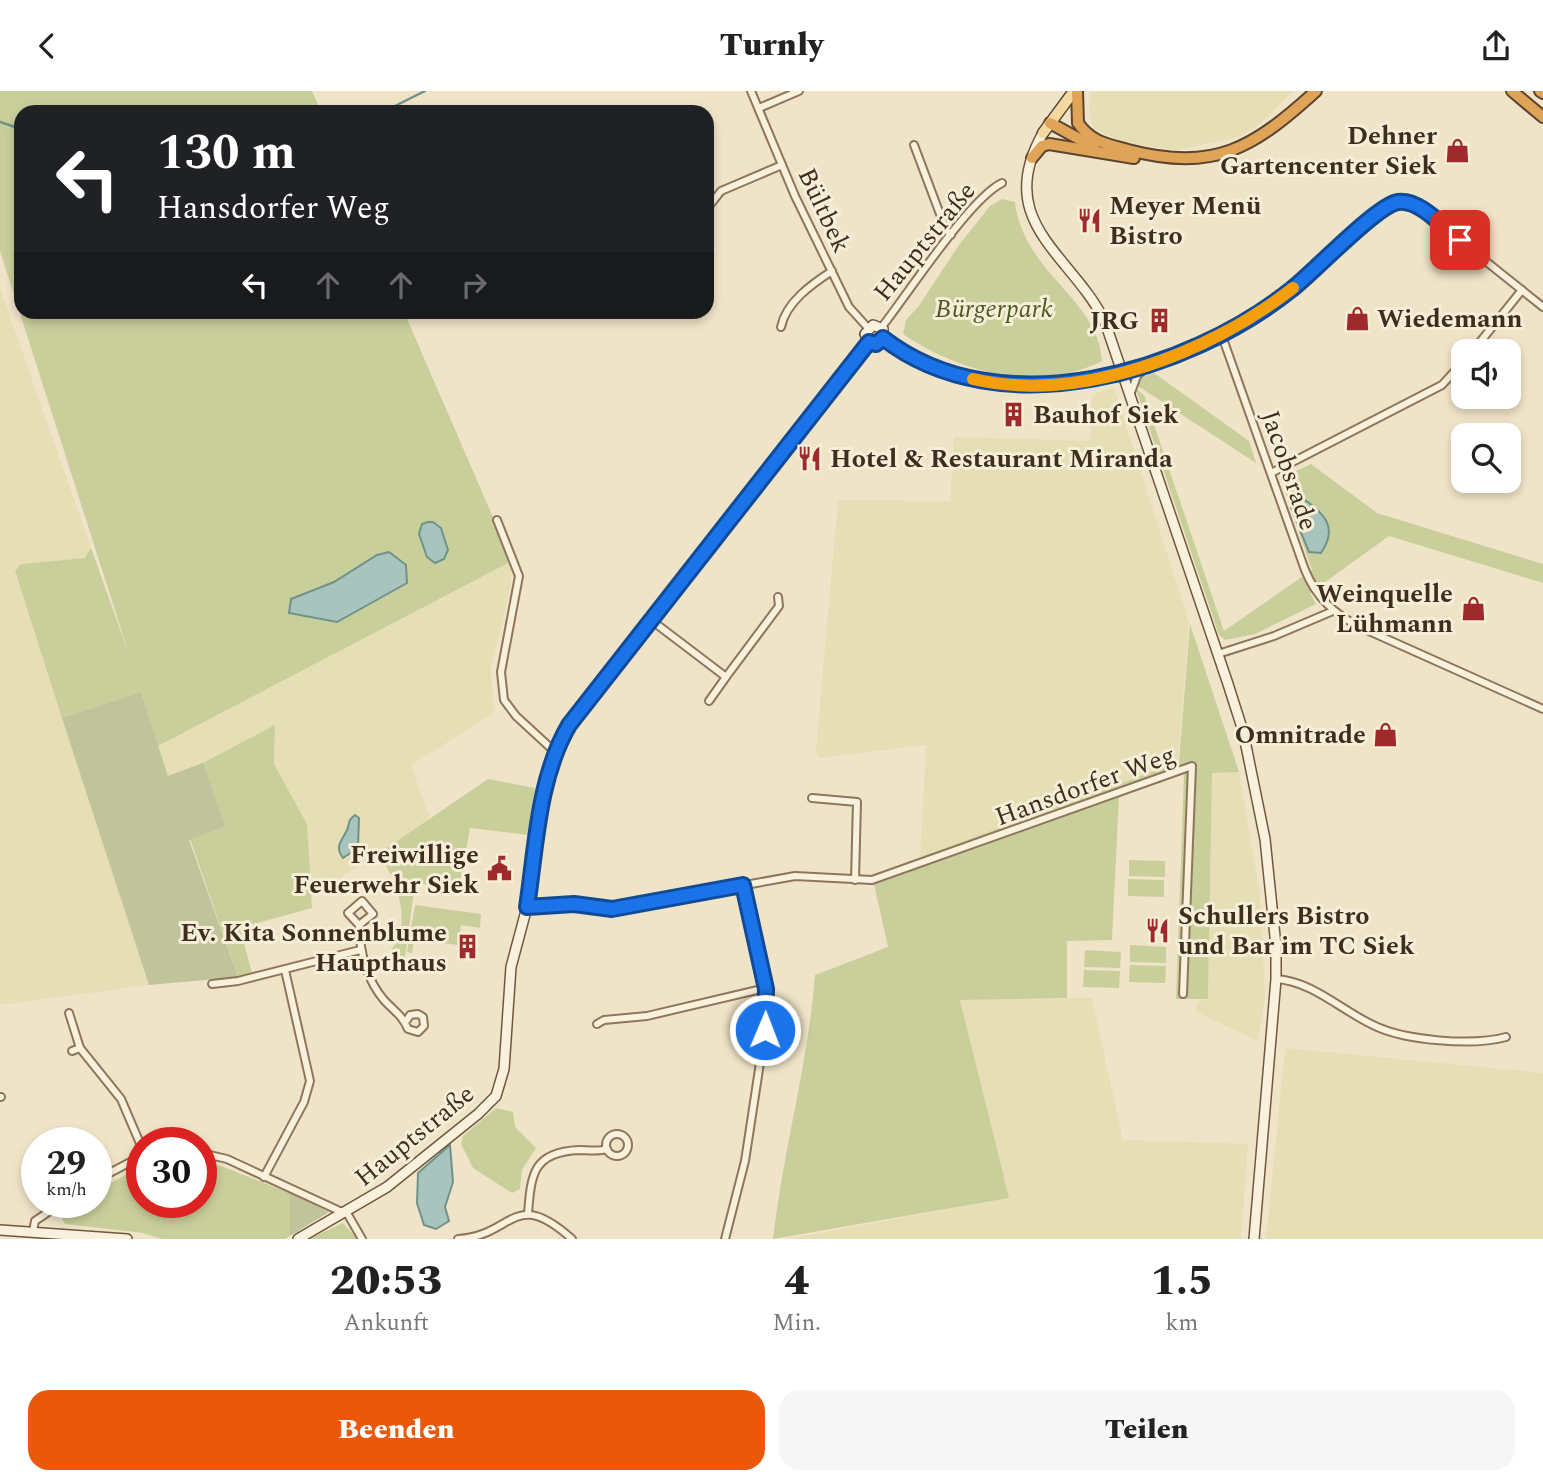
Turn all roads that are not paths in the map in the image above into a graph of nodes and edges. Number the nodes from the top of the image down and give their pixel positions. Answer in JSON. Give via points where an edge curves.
{"nodes":[{"id":1,"x":751,"y":91,"type":"edge"},
{"id":2,"x":799,"y":91,"type":"edge"},
{"id":3,"x":1075,"y":91,"type":"edge"},
{"id":4,"x":1316,"y":91,"type":"edge"},
{"id":5,"x":1512,"y":91,"type":"edge"},
{"id":6,"x":759,"y":108,"type":"junction"},
{"id":7,"x":1543,"y":117,"type":"edge"},
{"id":8,"x":1047,"y":128,"type":"junction"},
{"id":9,"x":914,"y":145,"type":"dead end"},
{"id":10,"x":1058,"y":145,"type":"junction"},
{"id":11,"x":1138,"y":153,"type":"junction"},
{"id":12,"x":1032,"y":158,"type":"junction"},
{"id":13,"x":1157,"y":158,"type":"junction"},
{"id":14,"x":782,"y":165,"type":"junction"},
{"id":15,"x":1002,"y":183,"type":"dead end"},
{"id":16,"x":714,"y":200,"type":"edge"},
{"id":17,"x":951,"y":236,"type":"junction"},
{"id":18,"x":832,"y":271,"type":"junction"},
{"id":19,"x":1522,"y":290,"type":"junction"},
{"id":20,"x":1543,"y":307,"type":"edge"},
{"id":21,"x":781,"y":327,"type":"dead end"},
{"id":22,"x":881,"y":327,"type":"junction"},
{"id":23,"x":868,"y":328,"type":"junction"},
{"id":24,"x":1222,"y":336,"type":"junction"},
{"id":25,"x":883,"y":338,"type":"junction"},
{"id":26,"x":1482,"y":339,"type":"edge"},
{"id":27,"x":869,"y":342,"type":"junction"},
{"id":28,"x":1150,"y":362,"type":"junction"},
{"id":29,"x":1122,"y":371,"type":"junction"},
{"id":30,"x":1451,"y":375,"type":"edge"},
{"id":31,"x":1130,"y":395,"type":"junction"},
{"id":32,"x":1271,"y":473,"type":"junction"},
{"id":33,"x":497,"y":520,"type":"dead end"},
{"id":34,"x":778,"y":597,"type":"dead end"},
{"id":35,"x":1333,"y":611,"type":"junction"},
{"id":36,"x":651,"y":620,"type":"junction"},
{"id":37,"x":1218,"y":654,"type":"junction"},
{"id":38,"x":726,"y":677,"type":"junction"},
{"id":39,"x":709,"y":701,"type":"dead end"},
{"id":40,"x":1543,"y":709,"type":"edge"},
{"id":41,"x":554,"y":751,"type":"junction"},
{"id":42,"x":812,"y":798,"type":"dead end"},
{"id":43,"x":855,"y":880,"type":"junction"},
{"id":44,"x":743,"y":885,"type":"junction"},
{"id":45,"x":527,"y":907,"type":"junction"},
{"id":46,"x":359,"y":925,"type":"dead end"},
{"id":47,"x":360,"y":950,"type":"junction"},
{"id":48,"x":285,"y":970,"type":"junction"},
{"id":49,"x":1276,"y":979,"type":"junction"},
{"id":50,"x":212,"y":984,"type":"dead end"},
{"id":51,"x":766,"y":989,"type":"junction"},
{"id":52,"x":1183,"y":994,"type":"dead end"},
{"id":53,"x":69,"y":1013,"type":"dead end"},
{"id":54,"x":407,"y":1020,"type":"dead end"},
{"id":55,"x":597,"y":1024,"type":"dead end"},
{"id":56,"x":1506,"y":1037,"type":"dead end"},
{"id":57,"x":80,"y":1048,"type":"junction"},
{"id":58,"x":72,"y":1051,"type":"dead end"},
{"id":59,"x":133,"y":1127,"type":"edge"},
{"id":60,"x":607,"y":1149,"type":"dead end"},
{"id":61,"x":217,"y":1157,"type":"edge"},
{"id":62,"x":264,"y":1177,"type":"junction"},
{"id":63,"x":346,"y":1213,"type":"junction"},
{"id":64,"x":528,"y":1214,"type":"junction"},
{"id":65,"x":39,"y":1218,"type":"edge"},
{"id":66,"x":0,"y":1230,"type":"edge"},
{"id":67,"x":33,"y":1231,"type":"junction"},
{"id":68,"x":127,"y":1239,"type":"edge"},
{"id":69,"x":298,"y":1239,"type":"edge"},
{"id":70,"x":362,"y":1239,"type":"edge"},
{"id":71,"x":461,"y":1239,"type":"edge"},
{"id":72,"x":572,"y":1239,"type":"edge"},
{"id":73,"x":725,"y":1239,"type":"edge"},
{"id":74,"x":1254,"y":1239,"type":"edge"}],
"edges":[{"from":1,"to":6,"type":"street","name":"Bültbek"},
{"from":2,"to":6,"type":"street"},
{"from":3,"to":8,"type":"main road"},
{"from":3,"to":11,"type":"highway","via":[[1076,117],[1086,135]]},
{"from":4,"to":13,"type":"highway","via":[[1276,126],[1245,145],[1195,159]]},
{"from":5,"to":7,"type":"highway"},
{"from":6,"to":14,"type":"street","name":"Bültbek"},
{"from":8,"to":10,"type":"highway"},
{"from":8,"to":11,"type":"highway","via":[[1093,147]]},
{"from":8,"to":12,"type":"street"},
{"from":9,"to":17,"type":"street"},
{"from":10,"to":12,"type":"highway","via":[[1042,146]]},
{"from":10,"to":13,"type":"highway"},
{"from":11,"to":13,"type":"highway"},
{"from":12,"to":29,"type":"street","via":[[1028,184],[1036,225],[1097,306]]},
{"from":14,"to":16,"type":"street","name":"Bültbek","via":[[721,191]]},
{"from":14,"to":18,"type":"street","name":"Bültbek"},
{"from":15,"to":17,"type":"street","name":"Hauptstraße","via":[[991,188]]},
{"from":17,"to":22,"type":"street","name":"Hauptstraße"},
{"from":18,"to":21,"type":"street","name":"Bültbek","via":[[799,296]]},
{"from":18,"to":23,"type":"street","name":"Bültbek","via":[[849,307]]},
{"from":19,"to":20,"type":"street"},
{"from":19,"to":24,"type":"street","via":[[1418,207],[1398,202],[1376,214],[1277,301]]},
{"from":19,"to":26,"type":"street"},
{"from":22,"to":23,"type":"street","name":"Hauptstraße"},
{"from":22,"to":25,"type":"street","name":"Hauptstraße"},
{"from":23,"to":27,"type":"street","name":"Hauptstraße"},
{"from":24,"to":28,"type":"street"},
{"from":24,"to":32,"type":"street","name":"Jacobsrade"},
{"from":25,"to":27,"type":"street","name":"Hauptstraße","via":[[876,344]]},
{"from":25,"to":29,"type":"street","via":[[943,370],[1003,384],[1055,384]]},
{"from":27,"to":36,"type":"street","name":"Hauptstraße"},
{"from":28,"to":29,"type":"street"},
{"from":28,"to":31,"type":"street","via":[[1137,376]]},
{"from":29,"to":31,"type":"street"},
{"from":30,"to":32,"type":"street","via":[[1442,385]]},
{"from":31,"to":37,"type":"street"},
{"from":32,"to":35,"type":"street","name":"Jacobsrade","via":[[1307,576]]},
{"from":33,"to":41,"type":"street","via":[[519,576],[501,672],[504,699]]},
{"from":34,"to":38,"type":"street","via":[[779,606]]},
{"from":35,"to":37,"type":"street"},
{"from":35,"to":40,"type":"street","name":"Jacobsrade"},
{"from":36,"to":38,"type":"street"},
{"from":36,"to":41,"type":"street","name":"Hauptstraße"},
{"from":37,"to":49,"type":"street","via":[[1243,731],[1265,839]]},
{"from":38,"to":39,"type":"street"},
{"from":41,"to":45,"type":"street","name":"Hauptstraße"},
{"from":42,"to":43,"type":"street","via":[[857,802]]},
{"from":43,"to":44,"type":"street","name":"Hansdorfer Weg","via":[[795,876]]},
{"from":43,"to":52,"type":"street","name":"Hansdorfer Weg","via":[[872,880],[925,863],[1192,766]]},
{"from":44,"to":45,"type":"street","name":"Hansdorfer Weg","via":[[612,909],[574,904]]},
{"from":44,"to":51,"type":"street"},
{"from":45,"to":63,"type":"street","name":"Hauptstraße","via":[[511,967],[503,1069],[496,1095],[387,1188]]},
{"from":46,"to":47,"type":"street"},
{"from":47,"to":48,"type":"street"},
{"from":47,"to":54,"type":"street","via":[[374,985]]},
{"from":48,"to":50,"type":"street"},
{"from":48,"to":62,"type":"street","via":[[310,1081],[304,1102]]},
{"from":49,"to":56,"type":"street","via":[[1290,980],[1374,1026],[1397,1033],[1488,1042]]},
{"from":49,"to":74,"type":"street"},
{"from":51,"to":55,"type":"street"},
{"from":51,"to":73,"type":"street","via":[[765,1030],[745,1161]]},
{"from":53,"to":57,"type":"street"},
{"from":57,"to":58,"type":"street"},
{"from":57,"to":59,"type":"street","via":[[121,1099]]},
{"from":60,"to":64,"type":"street","via":[[555,1153],[543,1159],[533,1173]]},
{"from":61,"to":62,"type":"street"},
{"from":62,"to":63,"type":"street"},
{"from":63,"to":69,"type":"street","name":"Hauptstraße"},
{"from":63,"to":70,"type":"street"},
{"from":64,"to":71,"type":"street"},
{"from":64,"to":72,"type":"street","via":[[549,1218]]},
{"from":65,"to":67,"type":"street"},
{"from":66,"to":67,"type":"street"},
{"from":67,"to":68,"type":"street"}]}
